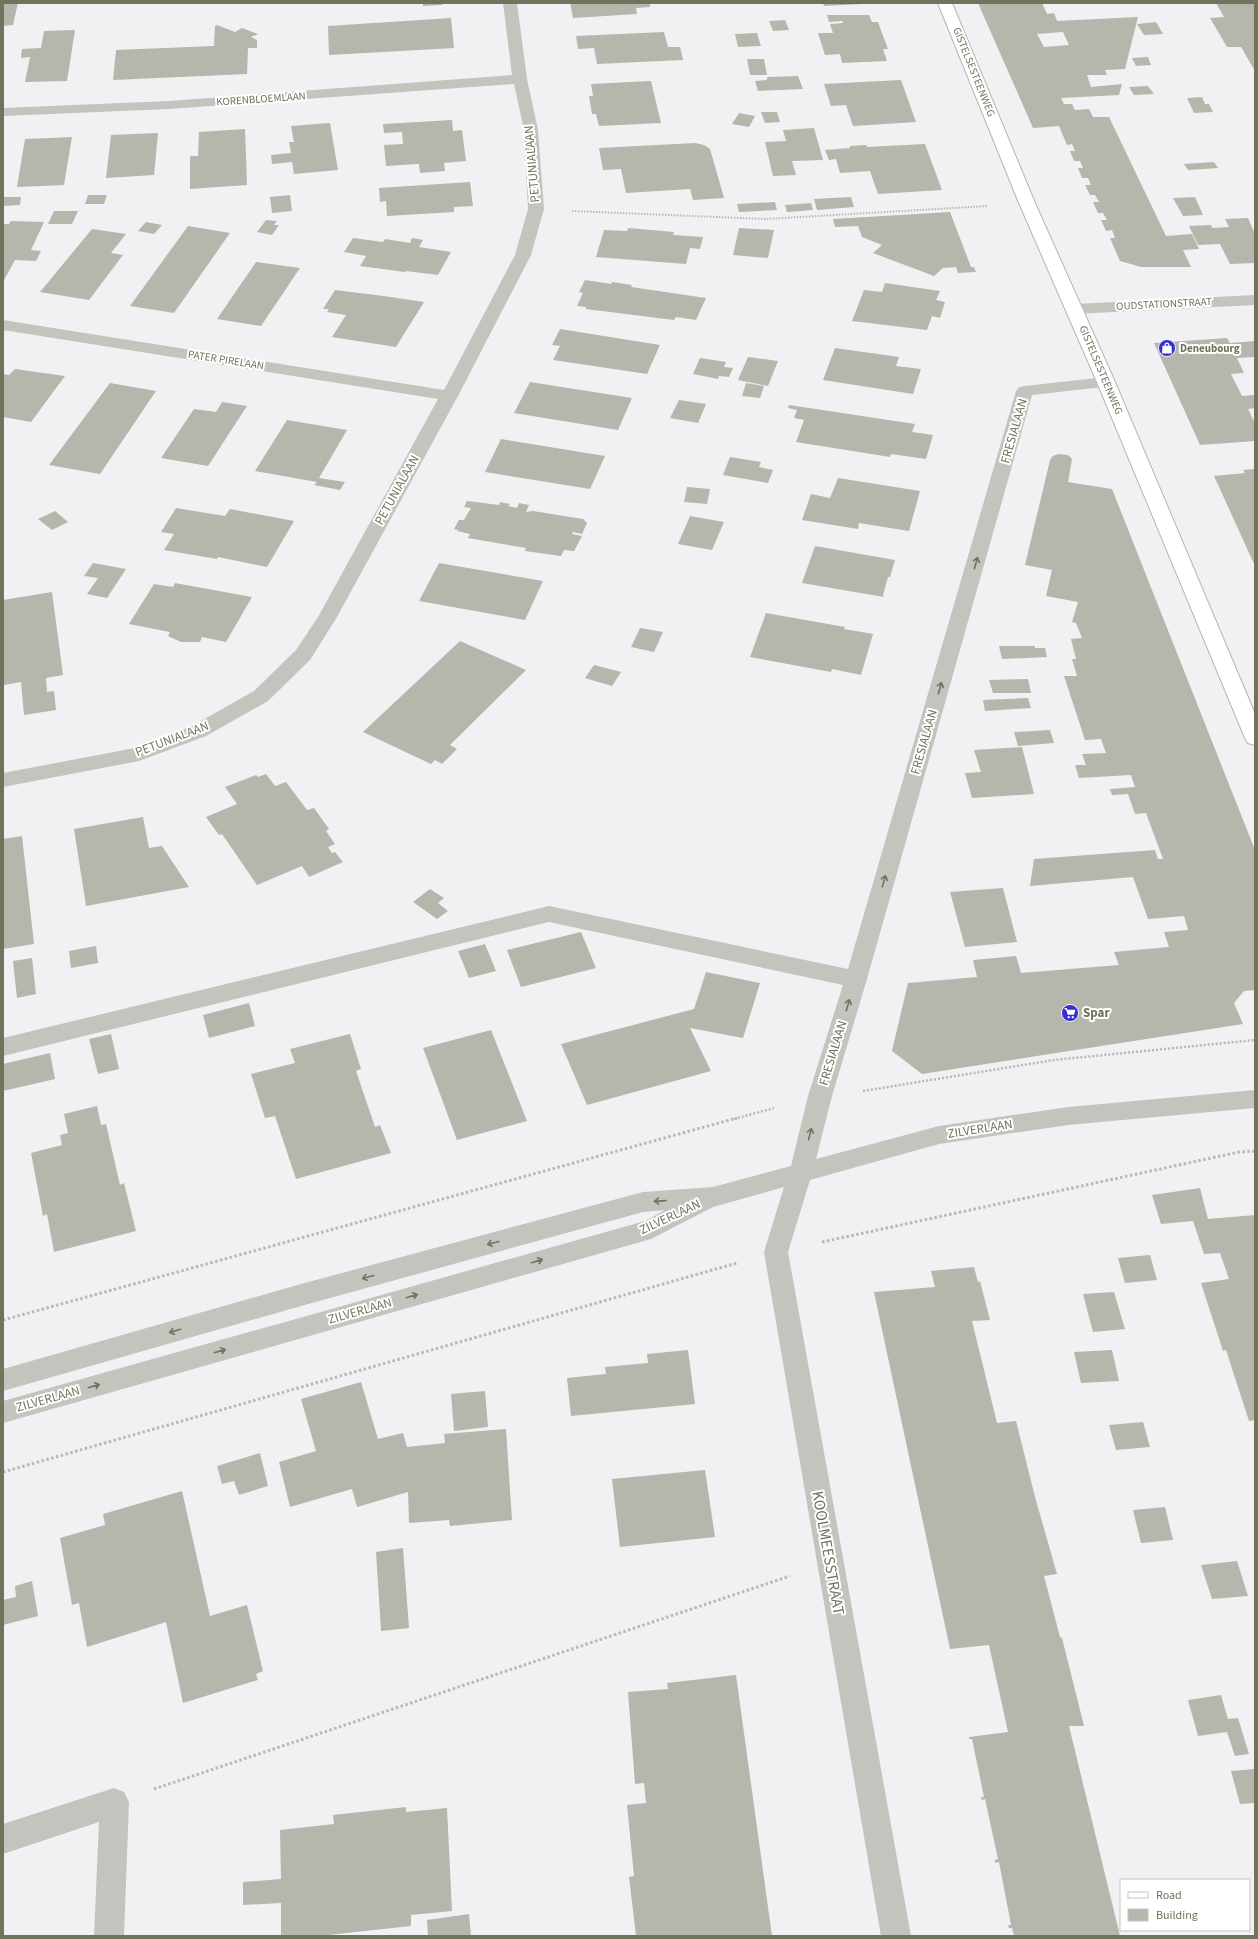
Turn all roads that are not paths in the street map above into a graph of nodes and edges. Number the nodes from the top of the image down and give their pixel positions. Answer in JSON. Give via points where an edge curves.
{"nodes":[{"id":1,"x":510,"y":3,"type":"edge"},
{"id":2,"x":945,"y":3,"type":"edge"},
{"id":3,"x":520,"y":79,"type":"junction"},
{"id":4,"x":3,"y":112,"type":"edge"},
{"id":5,"x":1255,"y":300,"type":"edge"},
{"id":6,"x":1074,"y":309,"type":"junction"},
{"id":7,"x":3,"y":325,"type":"edge"},
{"id":8,"x":1106,"y":382,"type":"junction"},
{"id":9,"x":449,"y":396,"type":"junction"},
{"id":10,"x":1255,"y":738,"type":"edge"},
{"id":11,"x":3,"y":780,"type":"edge"},
{"id":12,"x":856,"y":979,"type":"junction"},
{"id":13,"x":3,"y":1047,"type":"edge"},
{"id":14,"x":1255,"y":1099,"type":"edge"},
{"id":15,"x":801,"y":1172,"type":"junction"},
{"id":16,"x":712,"y":1197,"type":"junction"},
{"id":17,"x":3,"y":1380,"type":"edge"},
{"id":18,"x":3,"y":1412,"type":"edge"},
{"id":19,"x":3,"y":1838,"type":"edge"},
{"id":20,"x":109,"y":1936,"type":"edge"},
{"id":21,"x":896,"y":1936,"type":"edge"}],
"edges":[{"from":1,"to":3,"type":"street","name":"PETUNIALAAN"},
{"from":2,"to":6,"type":"main road","name":"GISTELSESTEENWEG","via":[[1027,204]]},
{"from":3,"to":4,"type":"street","name":"KORENBLOEMLAAN","via":[[177,104]]},
{"from":3,"to":9,"type":"street","name":"PETUNIALAAN","via":[[531,130],[536,209],[523,255]]},
{"from":5,"to":6,"type":"street","name":"OUDSTATIONSTRAAT"},
{"from":6,"to":8,"type":"main road","name":"GISTELSESTEENWEG"},
{"from":7,"to":9,"type":"street","name":"PATER PIRELAAN"},
{"from":8,"to":10,"type":"main road","name":"GISTELSESTEENWEG"},
{"from":12,"to":8,"type":"street","name":"FRESIALAAN","one_way":true,"via":[[1025,391]]},
{"from":9,"to":11,"type":"street","name":"PETUNIALAAN","via":[[327,617],[303,655],[261,696],[199,731],[139,754]]},
{"from":12,"to":13,"type":"street","via":[[549,914]]},
{"from":15,"to":12,"type":"street","name":"FRESIALAAN","one_way":true,"via":[[820,1096]]},
{"from":14,"to":15,"type":"street","name":"ZILVERLAAN","via":[[1068,1116],[939,1135]]},
{"from":15,"to":16,"type":"street","name":"ZILVERLAAN"},
{"from":15,"to":21,"type":"street","name":"KOOLMEESSTRAAT","via":[[776,1252]]},
{"from":16,"to":17,"type":"street","name":"ZILVERLAAN","one_way":true,"via":[[643,1202]]},
{"from":18,"to":16,"type":"street","name":"ZILVERLAAN","one_way":true,"via":[[651,1229]]},
{"from":19,"to":20,"type":"street","via":[[114,1802]]}]}
